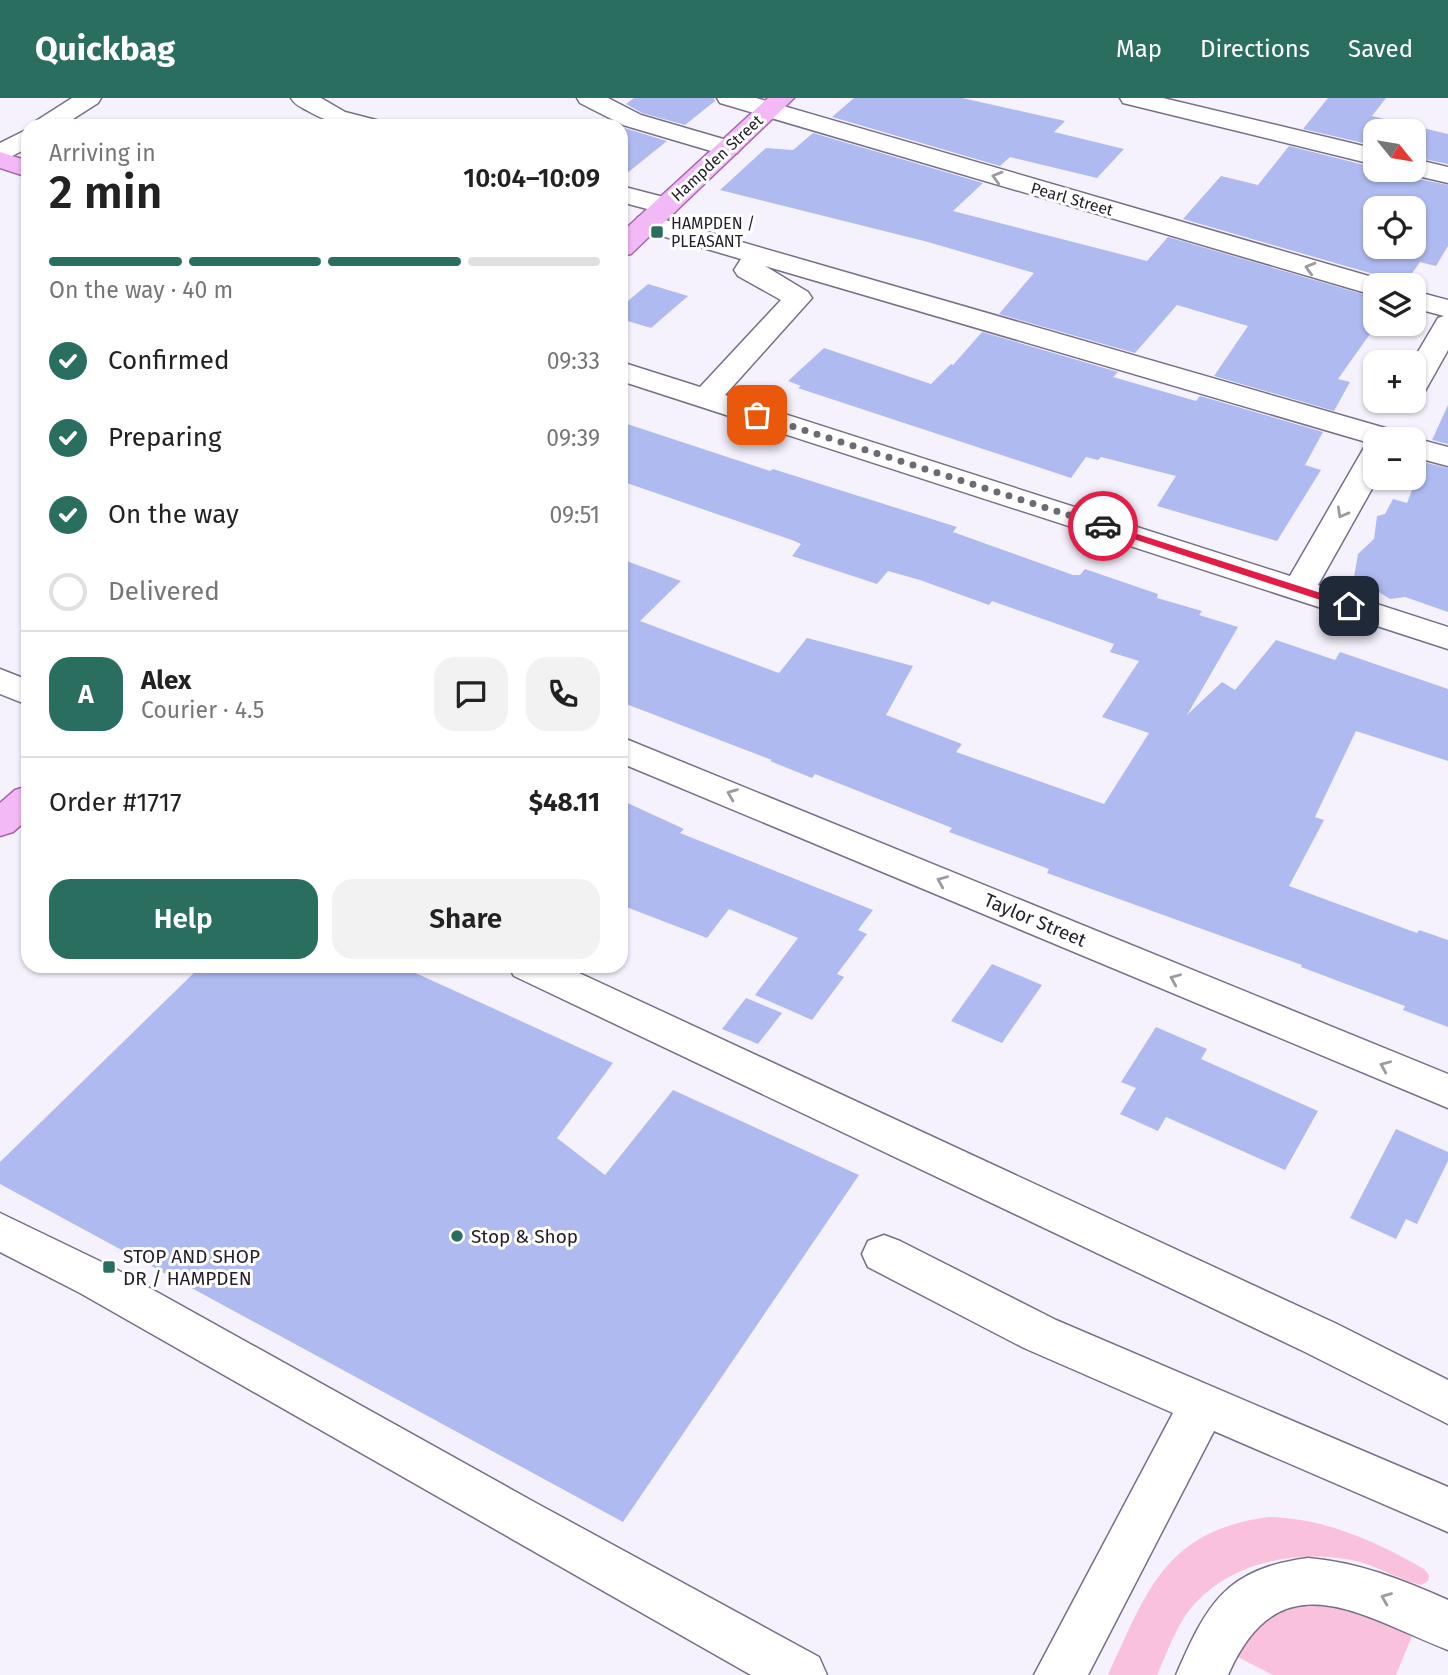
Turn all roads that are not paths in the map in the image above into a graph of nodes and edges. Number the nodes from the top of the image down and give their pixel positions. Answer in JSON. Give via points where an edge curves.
{"nodes":[{"id":1,"x":89,"y":98,"type":"edge"},
{"id":2,"x":303,"y":98,"type":"edge"},
{"id":3,"x":589,"y":98,"type":"edge"},
{"id":4,"x":729,"y":98,"type":"edge"},
{"id":5,"x":1132,"y":98,"type":"edge"},
{"id":6,"x":775,"y":104,"type":"edge"},
{"id":7,"x":56,"y":119,"type":"edge"},
{"id":8,"x":344,"y":119,"type":"edge"},
{"id":9,"x":21,"y":147,"type":"edge"},
{"id":10,"x":728,"y":148,"type":"junction"},
{"id":11,"x":1363,"y":154,"type":"edge"},
{"id":12,"x":9,"y":164,"type":"edge"},
{"id":13,"x":1426,"y":170,"type":"edge"},
{"id":14,"x":1448,"y":175,"type":"edge"},
{"id":15,"x":628,"y":209,"type":"edge"},
{"id":16,"x":638,"y":230,"type":"edge"},
{"id":17,"x":758,"y":255,"type":"junction"},
{"id":18,"x":1363,"y":284,"type":"edge"},
{"id":19,"x":1426,"y":303,"type":"edge"},
{"id":20,"x":1448,"y":309,"type":"edge"},
{"id":21,"x":1448,"y":324,"type":"edge"},
{"id":22,"x":1426,"y":363,"type":"edge"},
{"id":23,"x":628,"y":373,"type":"edge"},
{"id":24,"x":706,"y":398,"type":"junction"},
{"id":25,"x":1363,"y":436,"type":"edge"},
{"id":26,"x":1426,"y":451,"type":"edge"},
{"id":27,"x":1448,"y":457,"type":"edge"},
{"id":28,"x":1363,"y":477,"type":"edge"},
{"id":29,"x":1300,"y":589,"type":"junction"},
{"id":30,"x":1448,"y":638,"type":"edge"},
{"id":31,"x":0,"y":680,"type":"edge"},
{"id":32,"x":21,"y":690,"type":"edge"},
{"id":33,"x":628,"y":751,"type":"edge"},
{"id":34,"x":21,"y":805,"type":"edge"},
{"id":35,"x":0,"y":823,"type":"edge"},
{"id":36,"x":543,"y":973,"type":"edge"},
{"id":37,"x":1448,"y":1092,"type":"edge"},
{"id":38,"x":0,"y":1230,"type":"edge"},
{"id":39,"x":884,"y":1254,"type":"dead end"},
{"id":40,"x":1448,"y":1403,"type":"edge"},
{"id":41,"x":1202,"y":1406,"type":"junction"},
{"id":42,"x":1448,"y":1510,"type":"edge"},
{"id":43,"x":1254,"y":1596,"type":"junction"},
{"id":44,"x":1448,"y":1626,"type":"edge"},
{"id":45,"x":801,"y":1675,"type":"edge"},
{"id":46,"x":1060,"y":1675,"type":"edge"},
{"id":47,"x":1175,"y":1675,"type":"edge"},
{"id":48,"x":1202,"y":1675,"type":"edge"}],
"edges":[{"from":1,"to":7,"type":"street"},
{"from":2,"to":8,"type":"street"},
{"from":3,"to":10,"type":"street","via":[[632,120]]},
{"from":4,"to":6,"type":"street","name":"Pearl Street"},
{"from":5,"to":11,"type":"street"},
{"from":6,"to":10,"type":"main road","name":"Hampden Street"},
{"from":18,"to":6,"type":"street","name":"Pearl Street","one_way":true},
{"from":9,"to":12,"type":"street"},
{"from":10,"to":16,"type":"main road","name":"Hampden Street"},
{"from":13,"to":14,"type":"street"},
{"from":15,"to":16,"type":"street"},
{"from":16,"to":17,"type":"street"},
{"from":17,"to":24,"type":"street","via":[[748,270],[799,298]]},
{"from":17,"to":25,"type":"street"},
{"from":19,"to":20,"type":"street"},
{"from":21,"to":22,"type":"street"},
{"from":23,"to":24,"type":"street"},
{"from":24,"to":29,"type":"street"},
{"from":26,"to":27,"type":"street"},
{"from":28,"to":29,"type":"street","one_way":true},
{"from":29,"to":30,"type":"street"},
{"from":31,"to":32,"type":"street"},
{"from":37,"to":33,"type":"street","name":"Taylor Street","one_way":true},
{"from":34,"to":35,"type":"main road"},
{"from":36,"to":40,"type":"street","via":[[1309,1332]]},
{"from":38,"to":45,"type":"street"},
{"from":39,"to":41,"type":"street","via":[[1040,1334]]},
{"from":41,"to":42,"type":"street"},
{"from":41,"to":46,"type":"street"},
{"from":44,"to":43,"type":"street","one_way":true,"via":[[1380,1595],[1329,1582],[1286,1583]]},
{"from":43,"to":47,"type":"street","via":[[1219,1610],[1197,1630]]},
{"from":43,"to":48,"type":"street","via":[[1231,1618]]}]}
